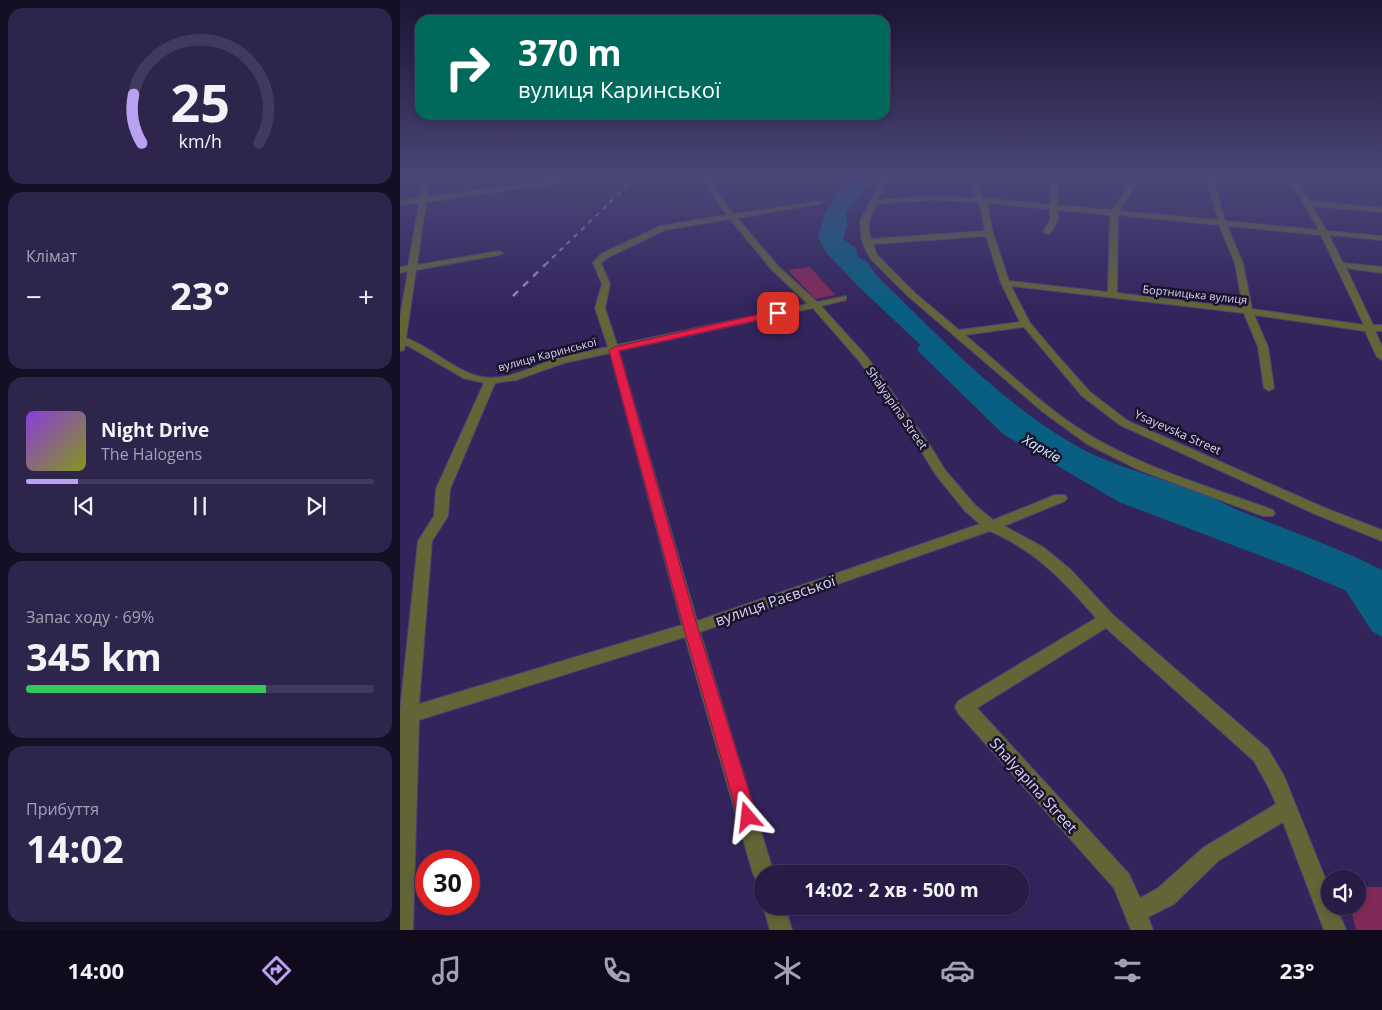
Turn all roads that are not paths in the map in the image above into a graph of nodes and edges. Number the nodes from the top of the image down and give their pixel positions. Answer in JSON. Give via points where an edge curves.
{"nodes":[{"id":1,"x":420,"y":221,"type":"edge"},
{"id":2,"x":700,"y":221,"type":"edge"},
{"id":3,"x":736,"y":221,"type":"edge"},
{"id":4,"x":864,"y":221,"type":"edge"},
{"id":5,"x":987,"y":221,"type":"edge"},
{"id":6,"x":1053,"y":221,"type":"edge"},
{"id":7,"x":1114,"y":221,"type":"edge"},
{"id":8,"x":1205,"y":221,"type":"edge"},
{"id":9,"x":1318,"y":221,"type":"edge"},
{"id":10,"x":1222,"y":223,"type":"junction"},
{"id":11,"x":1047,"y":232,"type":"dead end"},
{"id":12,"x":1324,"y":232,"type":"junction"},
{"id":13,"x":989,"y":233,"type":"junction"},
{"id":14,"x":1382,"y":238,"type":"edge"},
{"id":15,"x":866,"y":242,"type":"junction"},
{"id":16,"x":499,"y":253,"type":"dead end"},
{"id":17,"x":1339,"y":265,"type":"junction"},
{"id":18,"x":412,"y":268,"type":"junction"},
{"id":19,"x":400,"y":270,"type":"edge"},
{"id":20,"x":1382,"y":270,"type":"edge"},
{"id":21,"x":1005,"y":283,"type":"junction"},
{"id":22,"x":1112,"y":296,"type":"junction"},
{"id":23,"x":843,"y":298,"type":"dead end"},
{"id":24,"x":815,"y":305,"type":"junction"},
{"id":25,"x":1248,"y":311,"type":"junction"},
{"id":26,"x":1026,"y":324,"type":"junction"},
{"id":27,"x":1369,"y":328,"type":"junction"},
{"id":28,"x":1382,"y":328,"type":"edge"},
{"id":29,"x":956,"y":333,"type":"junction"},
{"id":30,"x":401,"y":344,"type":"edge"},
{"id":31,"x":614,"y":350,"type":"junction"},
{"id":32,"x":1382,"y":357,"type":"edge"},
{"id":33,"x":490,"y":380,"type":"junction"},
{"id":34,"x":1269,"y":388,"type":"dead end"},
{"id":35,"x":1060,"y":498,"type":"dead end"},
{"id":36,"x":1268,"y":513,"type":"dead end"},
{"id":37,"x":991,"y":526,"type":"junction"},
{"id":38,"x":1382,"y":536,"type":"edge"},
{"id":39,"x":1107,"y":619,"type":"junction"},
{"id":40,"x":691,"y":629,"type":"junction"},
{"id":41,"x":405,"y":717,"type":"edge"},
{"id":42,"x":1286,"y":809,"type":"junction"},
{"id":43,"x":761,"y":865,"type":"edge"},
{"id":44,"x":777,"y":915,"type":"edge"},
{"id":45,"x":1139,"y":921,"type":"edge"},
{"id":46,"x":402,"y":930,"type":"edge"},
{"id":47,"x":782,"y":930,"type":"edge"},
{"id":48,"x":1334,"y":930,"type":"edge"}],
"edges":[{"from":1,"to":18,"type":"street"},
{"from":2,"to":31,"type":"street","via":[[663,228],[604,256],[597,263],[606,284],[600,308]]},
{"from":3,"to":24,"type":"street","name":"Shalyapina Street","via":[[775,268]]},
{"from":4,"to":15,"type":"street"},
{"from":5,"to":13,"type":"street","name":"Ysayevska Street"},
{"from":6,"to":11,"type":"street"},
{"from":7,"to":22,"type":"street"},
{"from":8,"to":10,"type":"street"},
{"from":9,"to":12,"type":"street"},
{"from":10,"to":12,"type":"street"},
{"from":10,"to":25,"type":"street","via":[[1239,262]]},
{"from":12,"to":14,"type":"street"},
{"from":12,"to":17,"type":"street"},
{"from":13,"to":15,"type":"street"},
{"from":13,"to":21,"type":"street","name":"Ysayevska Street"},
{"from":15,"to":29,"type":"street","via":[[874,256],[912,295]]},
{"from":16,"to":18,"type":"street"},
{"from":17,"to":20,"type":"street"},
{"from":17,"to":27,"type":"street"},
{"from":18,"to":19,"type":"street"},
{"from":18,"to":30,"type":"street"},
{"from":21,"to":22,"type":"street","name":"Бортницька вулиця"},
{"from":21,"to":26,"type":"street","name":"Ysayevska Street"},
{"from":22,"to":25,"type":"street","name":"Бортницька вулиця"},
{"from":23,"to":24,"type":"street","name":"вулиця Каринської"},
{"from":24,"to":31,"type":"street","name":"вулиця Каринської"},
{"from":24,"to":37,"type":"street","name":"Shalyapina Street","via":[[864,360],[940,472],[970,508]]},
{"from":25,"to":27,"type":"street","name":"Бортницька вулиця"},
{"from":25,"to":34,"type":"street","via":[[1263,347]]},
{"from":26,"to":29,"type":"street"},
{"from":26,"to":38,"type":"street","name":"Ysayevska Street","via":[[1086,394],[1124,423]]},
{"from":27,"to":28,"type":"street","name":"Бортницька вулиця"},
{"from":27,"to":32,"type":"street"},
{"from":29,"to":36,"type":"street","via":[[1047,410],[1091,440],[1143,467]]},
{"from":30,"to":33,"type":"street","via":[[418,345],[475,379]]},
{"from":31,"to":33,"type":"street","name":"вулиця Каринської","via":[[569,358],[516,376]]},
{"from":31,"to":40,"type":"street"},
{"from":33,"to":41,"type":"street","via":[[443,489],[441,516],[425,541]]},
{"from":35,"to":37,"type":"street","name":"вулиця Раєвської"},
{"from":37,"to":39,"type":"street","name":"Shalyapina Street","via":[[1038,551],[1065,573]]},
{"from":37,"to":40,"type":"street","name":"вулиця Раєвської"},
{"from":39,"to":42,"type":"street","name":"Shalyapina Street","via":[[1261,755],[1277,783]]},
{"from":39,"to":45,"type":"street","name":"Shalyapina Street","via":[[964,707],[1122,881]]},
{"from":40,"to":41,"type":"street","name":"вулиця Раєвської"},
{"from":40,"to":43,"type":"street"},
{"from":41,"to":46,"type":"street"},
{"from":42,"to":45,"type":"street","via":[[1211,854]]},
{"from":42,"to":48,"type":"street","name":"Shalyapina Street"},
{"from":44,"to":47,"type":"street"}]}
